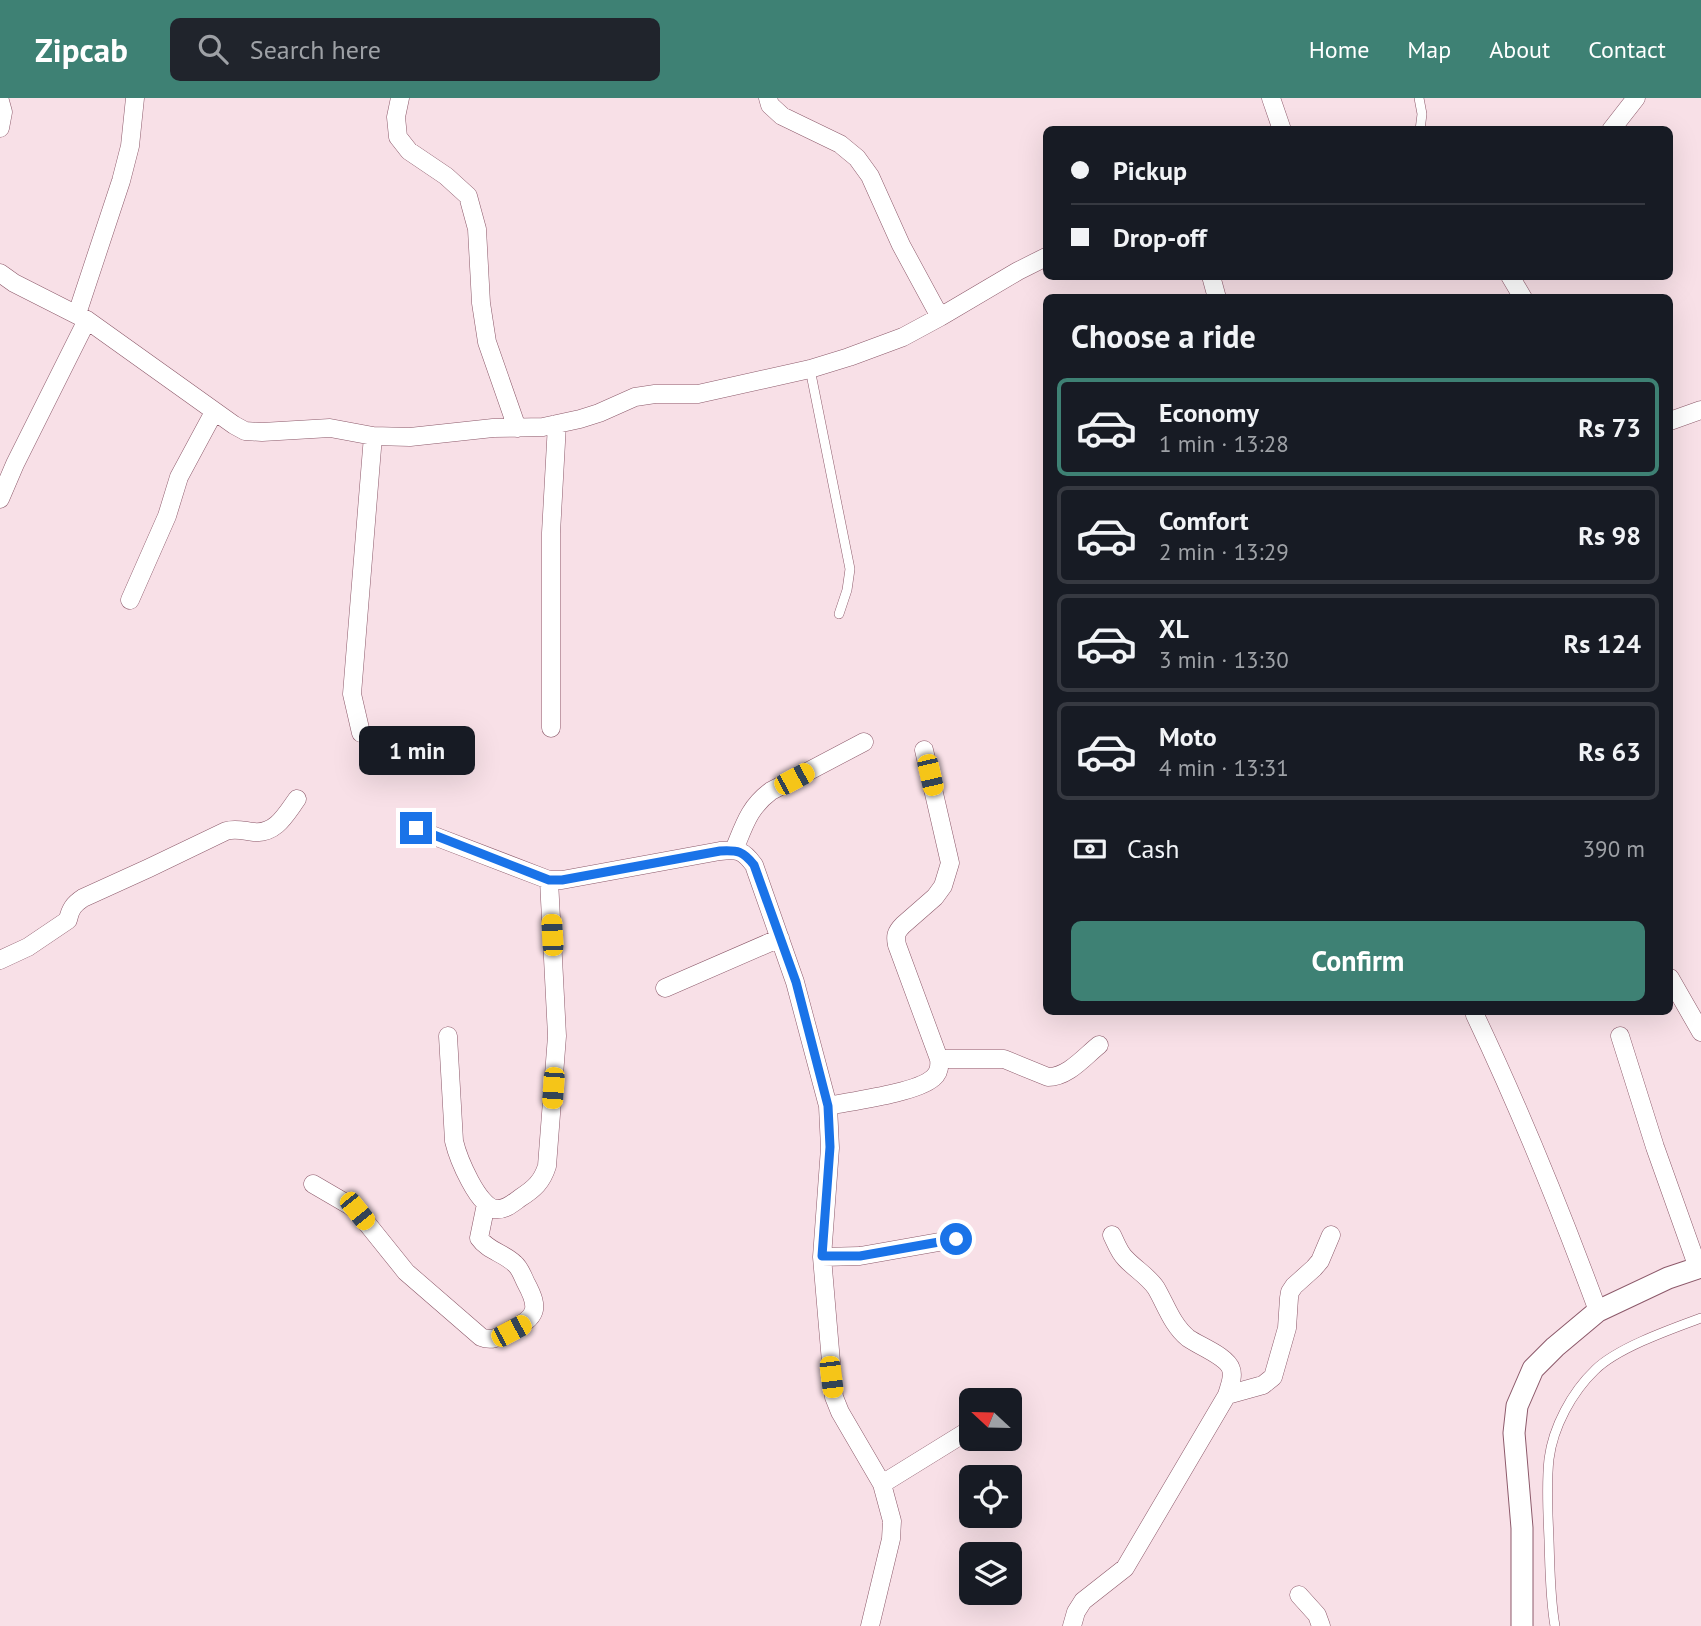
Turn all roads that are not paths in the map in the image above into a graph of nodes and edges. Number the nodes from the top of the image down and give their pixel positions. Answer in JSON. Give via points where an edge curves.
{"nodes":[{"id":1,"x":135,"y":98,"type":"edge"},
{"id":2,"x":400,"y":98,"type":"edge"},
{"id":3,"x":768,"y":98,"type":"edge"},
{"id":4,"x":1271,"y":98,"type":"edge"},
{"id":5,"x":1419,"y":98,"type":"edge"},
{"id":6,"x":1636,"y":98,"type":"edge"},
{"id":7,"x":0,"y":101,"type":"edge"},
{"id":8,"x":1281,"y":126,"type":"edge"},
{"id":9,"x":1420,"y":126,"type":"edge"},
{"id":10,"x":1614,"y":126,"type":"edge"},
{"id":11,"x":0,"y":128,"type":"edge"},
{"id":12,"x":1043,"y":258,"type":"edge"},
{"id":13,"x":0,"y":273,"type":"edge"},
{"id":14,"x":82,"y":317,"type":"junction"},
{"id":15,"x":940,"y":317,"type":"junction"},
{"id":16,"x":810,"y":369,"type":"junction"},
{"id":17,"x":1701,"y":410,"type":"edge"},
{"id":18,"x":214,"y":412,"type":"junction"},
{"id":19,"x":1673,"y":420,"type":"edge"},
{"id":20,"x":557,"y":424,"type":"junction"},
{"id":21,"x":517,"y":429,"type":"junction"},
{"id":22,"x":373,"y":436,"type":"junction"},
{"id":23,"x":0,"y":499,"type":"edge"},
{"id":24,"x":130,"y":600,"type":"dead end"},
{"id":25,"x":839,"y":614,"type":"dead end"},
{"id":26,"x":551,"y":728,"type":"dead end"},
{"id":27,"x":361,"y":733,"type":"dead end"},
{"id":28,"x":864,"y":741,"type":"dead end"},
{"id":29,"x":924,"y":750,"type":"dead end"},
{"id":30,"x":297,"y":799,"type":"dead end"},
{"id":31,"x":416,"y":828,"type":"dead end"},
{"id":32,"x":734,"y":850,"type":"junction"},
{"id":33,"x":549,"y":880,"type":"junction"},
{"id":34,"x":780,"y":939,"type":"junction"},
{"id":35,"x":0,"y":960,"type":"edge"},
{"id":36,"x":1673,"y":983,"type":"edge"},
{"id":37,"x":665,"y":988,"type":"dead end"},
{"id":38,"x":1475,"y":1016,"type":"dead end"},
{"id":39,"x":1701,"y":1032,"type":"edge"},
{"id":40,"x":448,"y":1036,"type":"dead end"},
{"id":41,"x":1620,"y":1037,"type":"dead end"},
{"id":42,"x":1098,"y":1045,"type":"dead end"},
{"id":43,"x":939,"y":1059,"type":"junction"},
{"id":44,"x":828,"y":1106,"type":"junction"},
{"id":45,"x":313,"y":1184,"type":"dead end"},
{"id":46,"x":486,"y":1204,"type":"junction"},
{"id":47,"x":1112,"y":1235,"type":"dead end"},
{"id":48,"x":1331,"y":1235,"type":"dead end"},
{"id":49,"x":956,"y":1239,"type":"dead end"},
{"id":50,"x":822,"y":1256,"type":"junction"},
{"id":51,"x":1699,"y":1268,"type":"edge"},
{"id":52,"x":1598,"y":1311,"type":"junction"},
{"id":53,"x":1701,"y":1318,"type":"edge"},
{"id":54,"x":1227,"y":1395,"type":"junction"},
{"id":55,"x":959,"y":1436,"type":"edge"},
{"id":56,"x":881,"y":1485,"type":"junction"},
{"id":57,"x":1299,"y":1595,"type":"dead end"},
{"id":58,"x":870,"y":1626,"type":"edge"},
{"id":59,"x":1072,"y":1626,"type":"edge"},
{"id":60,"x":1321,"y":1626,"type":"edge"},
{"id":61,"x":1522,"y":1626,"type":"edge"},
{"id":62,"x":1555,"y":1626,"type":"edge"}],
"edges":[{"from":1,"to":14,"type":"street","via":[[130,146]]},
{"from":2,"to":21,"type":"street","via":[[398,137],[467,196],[477,229],[488,342]]},
{"from":3,"to":15,"type":"street","via":[[782,116],[841,144],[857,158]]},
{"from":4,"to":8,"type":"street"},
{"from":5,"to":9,"type":"lane"},
{"from":6,"to":10,"type":"street"},
{"from":7,"to":11,"type":"street"},
{"from":12,"to":15,"type":"street"},
{"from":13,"to":14,"type":"street"},
{"from":14,"to":18,"type":"street"},
{"from":14,"to":23,"type":"street"},
{"from":15,"to":16,"type":"street","via":[[903,337]]},
{"from":16,"to":20,"type":"street","via":[[698,394],[635,397]]},
{"from":16,"to":25,"type":"lane","via":[[850,569]]},
{"from":17,"to":19,"type":"street"},
{"from":18,"to":22,"type":"street","via":[[253,432],[330,428]]},
{"from":18,"to":24,"type":"street","via":[[179,477]]},
{"from":20,"to":21,"type":"street"},
{"from":20,"to":26,"type":"street","via":[[551,533]]},
{"from":21,"to":22,"type":"street"},
{"from":22,"to":27,"type":"street","via":[[352,694]]},
{"from":28,"to":32,"type":"street","via":[[760,799]]},
{"from":29,"to":43,"type":"street","via":[[950,863],[935,897],[895,936]]},
{"from":30,"to":35,"type":"street","via":[[277,826],[267,831],[226,831],[83,898],[69,911],[68,920]]},
{"from":31,"to":33,"type":"street"},
{"from":32,"to":33,"type":"street"},
{"from":32,"to":34,"type":"street","via":[[746,854],[754,865]]},
{"from":33,"to":46,"type":"street","via":[[557,1036],[547,1166],[535,1189],[507,1208]]},
{"from":34,"to":37,"type":"street"},
{"from":34,"to":44,"type":"street"},
{"from":36,"to":39,"type":"street"},
{"from":38,"to":52,"type":"street"},
{"from":40,"to":46,"type":"street","via":[[454,1142]]},
{"from":41,"to":51,"type":"street"},
{"from":42,"to":43,"type":"street","via":[[1056,1077],[1004,1059]]},
{"from":43,"to":44,"type":"street","via":[[935,1077],[909,1090]]},
{"from":44,"to":50,"type":"street","via":[[830,1147]]},
{"from":45,"to":46,"type":"street","via":[[357,1211],[405,1272],[489,1340],[527,1322],[535,1304],[516,1265],[479,1238]]},
{"from":47,"to":54,"type":"street","via":[[1122,1255],[1155,1287],[1178,1328],[1231,1367]]},
{"from":48,"to":54,"type":"street","via":[[1320,1261],[1290,1292],[1287,1328],[1273,1377],[1264,1385]]},
{"from":49,"to":50,"type":"street","via":[[860,1256]]},
{"from":50,"to":56,"type":"street","via":[[834,1397]]},
{"from":51,"to":52,"type":"street"},
{"from":52,"to":61,"type":"street","via":[[1533,1369],[1517,1405],[1514,1433],[1522,1528]]},
{"from":53,"to":62,"type":"lane","via":[[1616,1354],[1580,1387],[1567,1409],[1549,1458]]},
{"from":54,"to":59,"type":"street","via":[[1125,1568],[1083,1601]]},
{"from":55,"to":56,"type":"street"},
{"from":56,"to":58,"type":"street","via":[[892,1521],[891,1539]]},
{"from":57,"to":60,"type":"street"}]}
